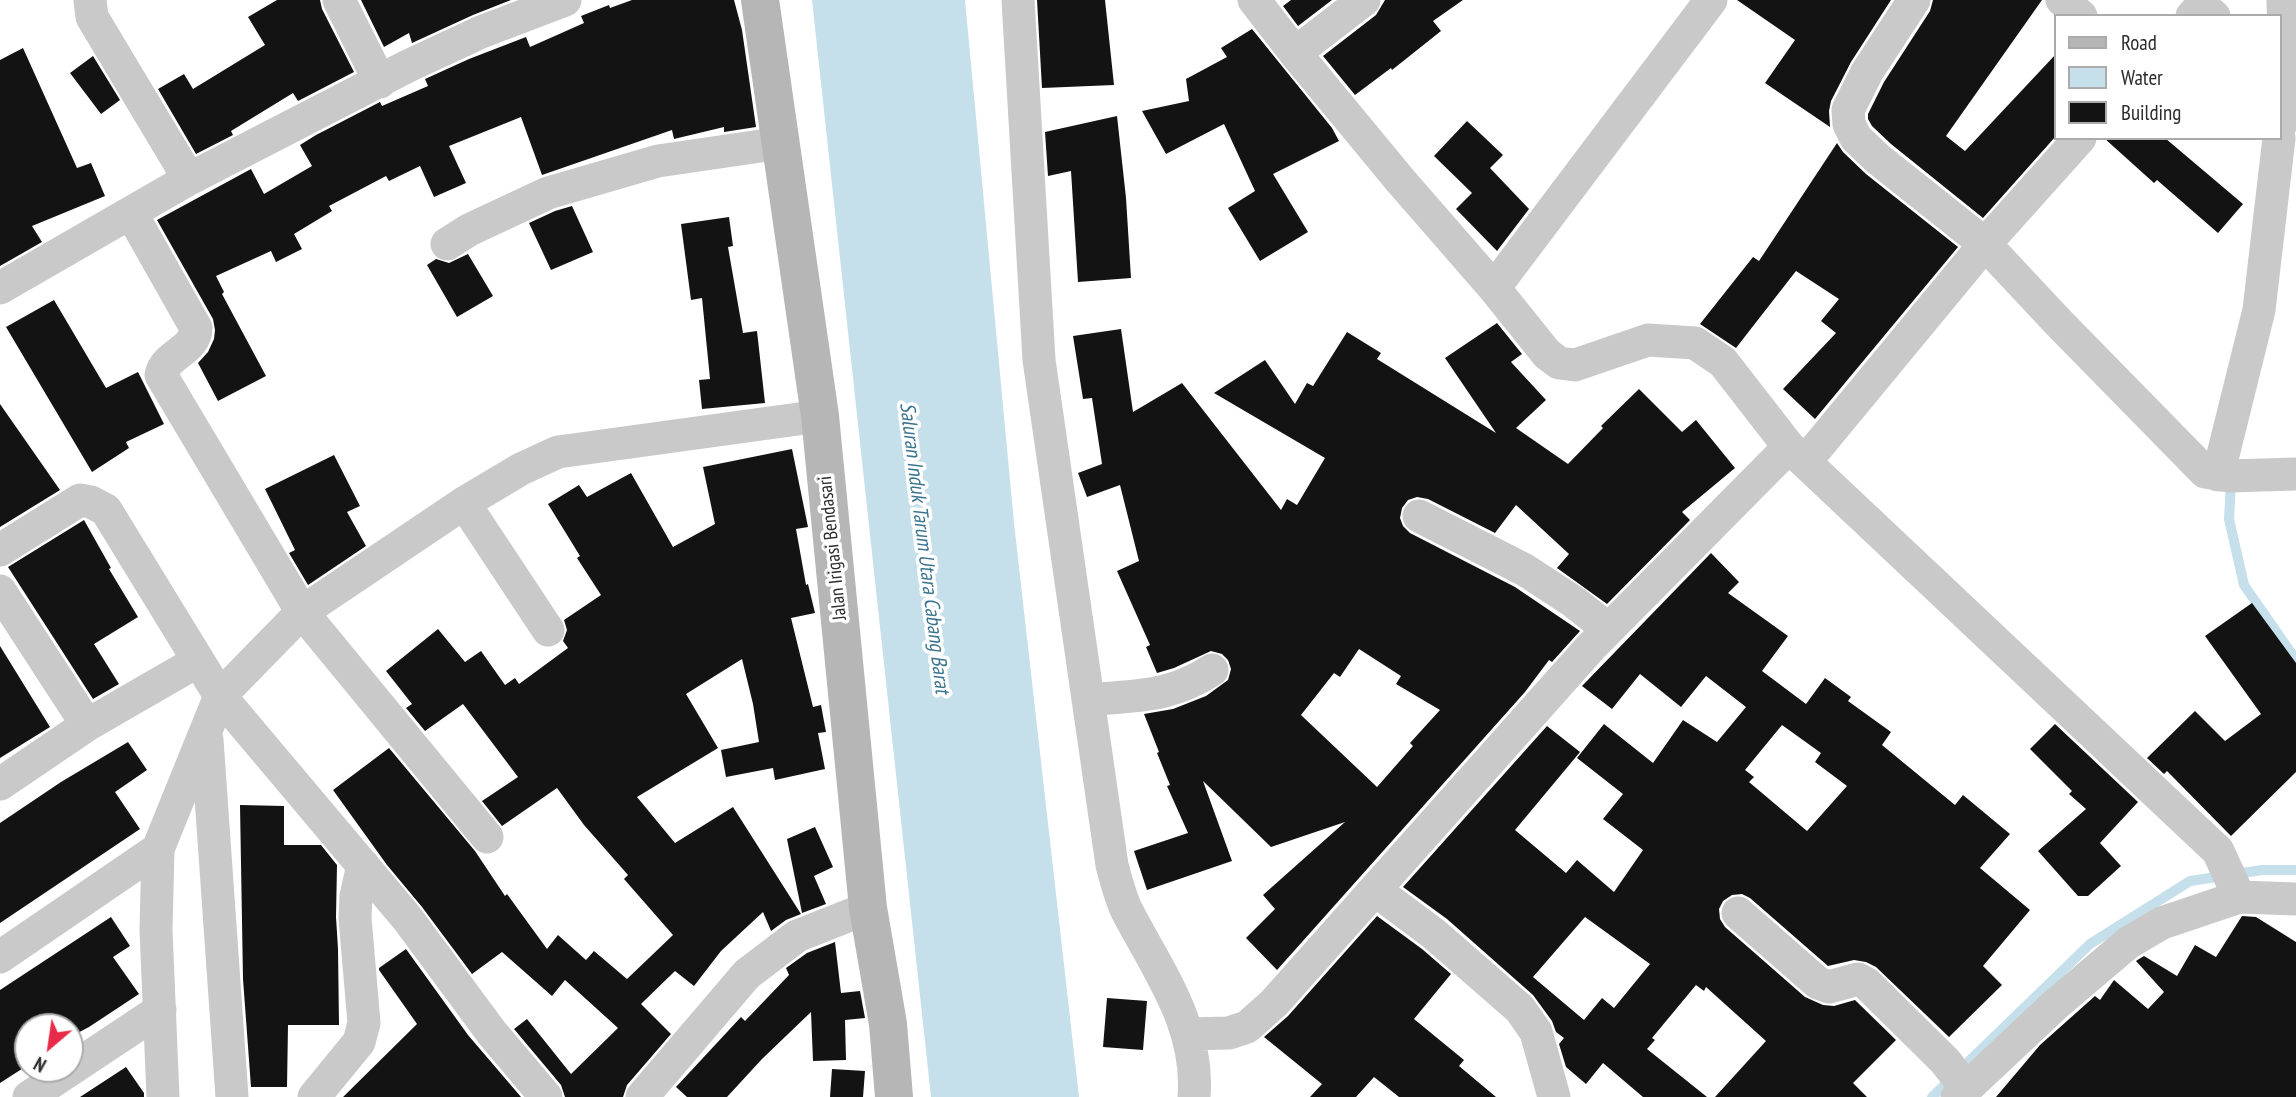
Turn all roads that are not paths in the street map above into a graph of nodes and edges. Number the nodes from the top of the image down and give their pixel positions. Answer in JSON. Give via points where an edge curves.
{"nodes":[{"id":1,"x":90,"y":0,"type":"edge"},
{"id":2,"x":339,"y":0,"type":"edge"},
{"id":3,"x":565,"y":0,"type":"edge"},
{"id":4,"x":760,"y":0,"type":"edge"},
{"id":5,"x":1018,"y":0,"type":"edge"},
{"id":6,"x":1254,"y":0,"type":"edge"},
{"id":7,"x":1364,"y":0,"type":"edge"},
{"id":8,"x":1914,"y":0,"type":"edge"},
{"id":9,"x":2062,"y":0,"type":"edge"},
{"id":10,"x":2283,"y":0,"type":"edge"},
{"id":11,"x":1707,"y":1,"type":"edge"},
{"id":12,"x":2079,"y":14,"type":"edge"},
{"id":13,"x":1295,"y":53,"type":"junction"},
{"id":14,"x":2283,"y":79,"type":"edge"},
{"id":15,"x":380,"y":82,"type":"junction"},
{"id":16,"x":2078,"y":140,"type":"edge"},
{"id":17,"x":2279,"y":140,"type":"edge"},
{"id":18,"x":781,"y":143,"type":"junction"},
{"id":19,"x":189,"y":179,"type":"junction"},
{"id":20,"x":131,"y":213,"type":"junction"},
{"id":21,"x":447,"y":244,"type":"dead end"},
{"id":22,"x":1985,"y":244,"type":"junction"},
{"id":23,"x":0,"y":288,"type":"edge"},
{"id":24,"x":1494,"y":288,"type":"junction"},
{"id":25,"x":820,"y":416,"type":"junction"},
{"id":26,"x":1797,"y":454,"type":"junction"},
{"id":27,"x":2296,"y":474,"type":"edge"},
{"id":28,"x":2227,"y":476,"type":"junction"},
{"id":29,"x":464,"y":503,"type":"junction"},
{"id":30,"x":1419,"y":516,"type":"dead end"},
{"id":31,"x":0,"y":550,"type":"edge"},
{"id":32,"x":0,"y":591,"type":"edge"},
{"id":33,"x":302,"y":612,"type":"junction"},
{"id":34,"x":1608,"y":629,"type":"junction"},
{"id":35,"x":548,"y":630,"type":"dead end"},
{"id":36,"x":198,"y":661,"type":"junction"},
{"id":37,"x":1212,"y":670,"type":"dead end"},
{"id":38,"x":220,"y":696,"type":"junction"},
{"id":39,"x":1088,"y":700,"type":"junction"},
{"id":40,"x":87,"y":725,"type":"junction"},
{"id":41,"x":206,"y":731,"type":"junction"},
{"id":42,"x":0,"y":784,"type":"edge"},
{"id":43,"x":486,"y":837,"type":"dead end"},
{"id":44,"x":158,"y":849,"type":"junction"},
{"id":45,"x":363,"y":865,"type":"junction"},
{"id":46,"x":1375,"y":890,"type":"junction"},
{"id":47,"x":2237,"y":892,"type":"junction"},
{"id":48,"x":2296,"y":899,"type":"edge"},
{"id":49,"x":868,"y":908,"type":"junction"},
{"id":50,"x":1738,"y":913,"type":"dead end"},
{"id":51,"x":0,"y":957,"type":"edge"},
{"id":52,"x":160,"y":1010,"type":"junction"},
{"id":53,"x":1188,"y":1034,"type":"junction"},
{"id":54,"x":1957,"y":1081,"type":"edge"},
{"id":55,"x":29,"y":1097,"type":"edge"},
{"id":56,"x":163,"y":1097,"type":"edge"},
{"id":57,"x":232,"y":1097,"type":"edge"},
{"id":58,"x":314,"y":1097,"type":"edge"},
{"id":59,"x":546,"y":1097,"type":"edge"},
{"id":60,"x":642,"y":1097,"type":"edge"},
{"id":61,"x":894,"y":1097,"type":"edge"},
{"id":62,"x":1194,"y":1097,"type":"edge"},
{"id":63,"x":1554,"y":1097,"type":"edge"}],
"edges":[{"from":1,"to":19,"type":"street","via":[[92,17]]},
{"from":2,"to":15,"type":"street"},
{"from":3,"to":15,"type":"street","via":[[481,32]]},
{"from":4,"to":18,"type":"street","name":"Jalan Irigasi Bendasari"},
{"from":5,"to":39,"type":"street","via":[[1039,360]]},
{"from":6,"to":13,"type":"street"},
{"from":7,"to":13,"type":"street"},
{"from":8,"to":22,"type":"street","via":[[1867,72],[1848,110],[1849,124],[1856,138],[1878,159]]},
{"from":9,"to":12,"type":"street"},
{"from":10,"to":14,"type":"street"},
{"from":11,"to":24,"type":"street"},
{"from":13,"to":24,"type":"street"},
{"from":15,"to":19,"type":"street"},
{"from":16,"to":22,"type":"street"},
{"from":17,"to":28,"type":"street","via":[[2259,310]]},
{"from":18,"to":21,"type":"street","via":[[658,161],[548,193]]},
{"from":18,"to":25,"type":"street","name":"Jalan Irigasi Bendasari"},
{"from":19,"to":20,"type":"street"},
{"from":20,"to":23,"type":"street"},
{"from":20,"to":33,"type":"street","via":[[196,328],[193,341],[165,365],[161,375]]},
{"from":22,"to":26,"type":"street"},
{"from":22,"to":28,"type":"street","via":[[2205,472]]},
{"from":24,"to":26,"type":"street","via":[[1559,363],[1574,365],[1648,340],[1695,343],[1723,362]]},
{"from":25,"to":29,"type":"street","via":[[558,452]]},
{"from":25,"to":49,"type":"street","name":"Jalan Irigasi Bendasari"},
{"from":26,"to":34,"type":"street"},
{"from":26,"to":47,"type":"street","via":[[2218,851]]},
{"from":27,"to":28,"type":"street"},
{"from":29,"to":33,"type":"street"},
{"from":29,"to":35,"type":"street"},
{"from":30,"to":34,"type":"street","via":[[1537,578]]},
{"from":31,"to":36,"type":"street","via":[[79,500],[106,510]]},
{"from":32,"to":40,"type":"street"},
{"from":33,"to":38,"type":"street"},
{"from":33,"to":43,"type":"street"},
{"from":34,"to":46,"type":"street"},
{"from":36,"to":38,"type":"street"},
{"from":36,"to":40,"type":"street"},
{"from":37,"to":39,"type":"street","via":[[1172,690]]},
{"from":38,"to":41,"type":"street"},
{"from":38,"to":45,"type":"street"},
{"from":39,"to":53,"type":"street","via":[[1112,864],[1125,908],[1166,980]]},
{"from":40,"to":42,"type":"street"},
{"from":41,"to":44,"type":"street"},
{"from":41,"to":57,"type":"street"},
{"from":44,"to":51,"type":"street"},
{"from":44,"to":52,"type":"street"},
{"from":45,"to":58,"type":"street","via":[[355,918],[364,1023],[359,1042]]},
{"from":45,"to":59,"type":"street"},
{"from":46,"to":53,"type":"street","via":[[1247,1027],[1229,1033]]},
{"from":46,"to":63,"type":"street","via":[[1520,1009],[1536,1032]]},
{"from":47,"to":48,"type":"street"},
{"from":47,"to":54,"type":"street","via":[[2162,923],[2128,943]]},
{"from":49,"to":60,"type":"street","via":[[797,936],[747,974]]},
{"from":49,"to":61,"type":"street","name":"Jalan Irigasi Bendasari","via":[[888,1024]]},
{"from":50,"to":54,"type":"street","via":[[1818,983],[1829,987],[1858,979],[1867,984]]},
{"from":52,"to":55,"type":"street"},
{"from":52,"to":56,"type":"street"},
{"from":53,"to":62,"type":"street","via":[[1196,1074]]}]}
